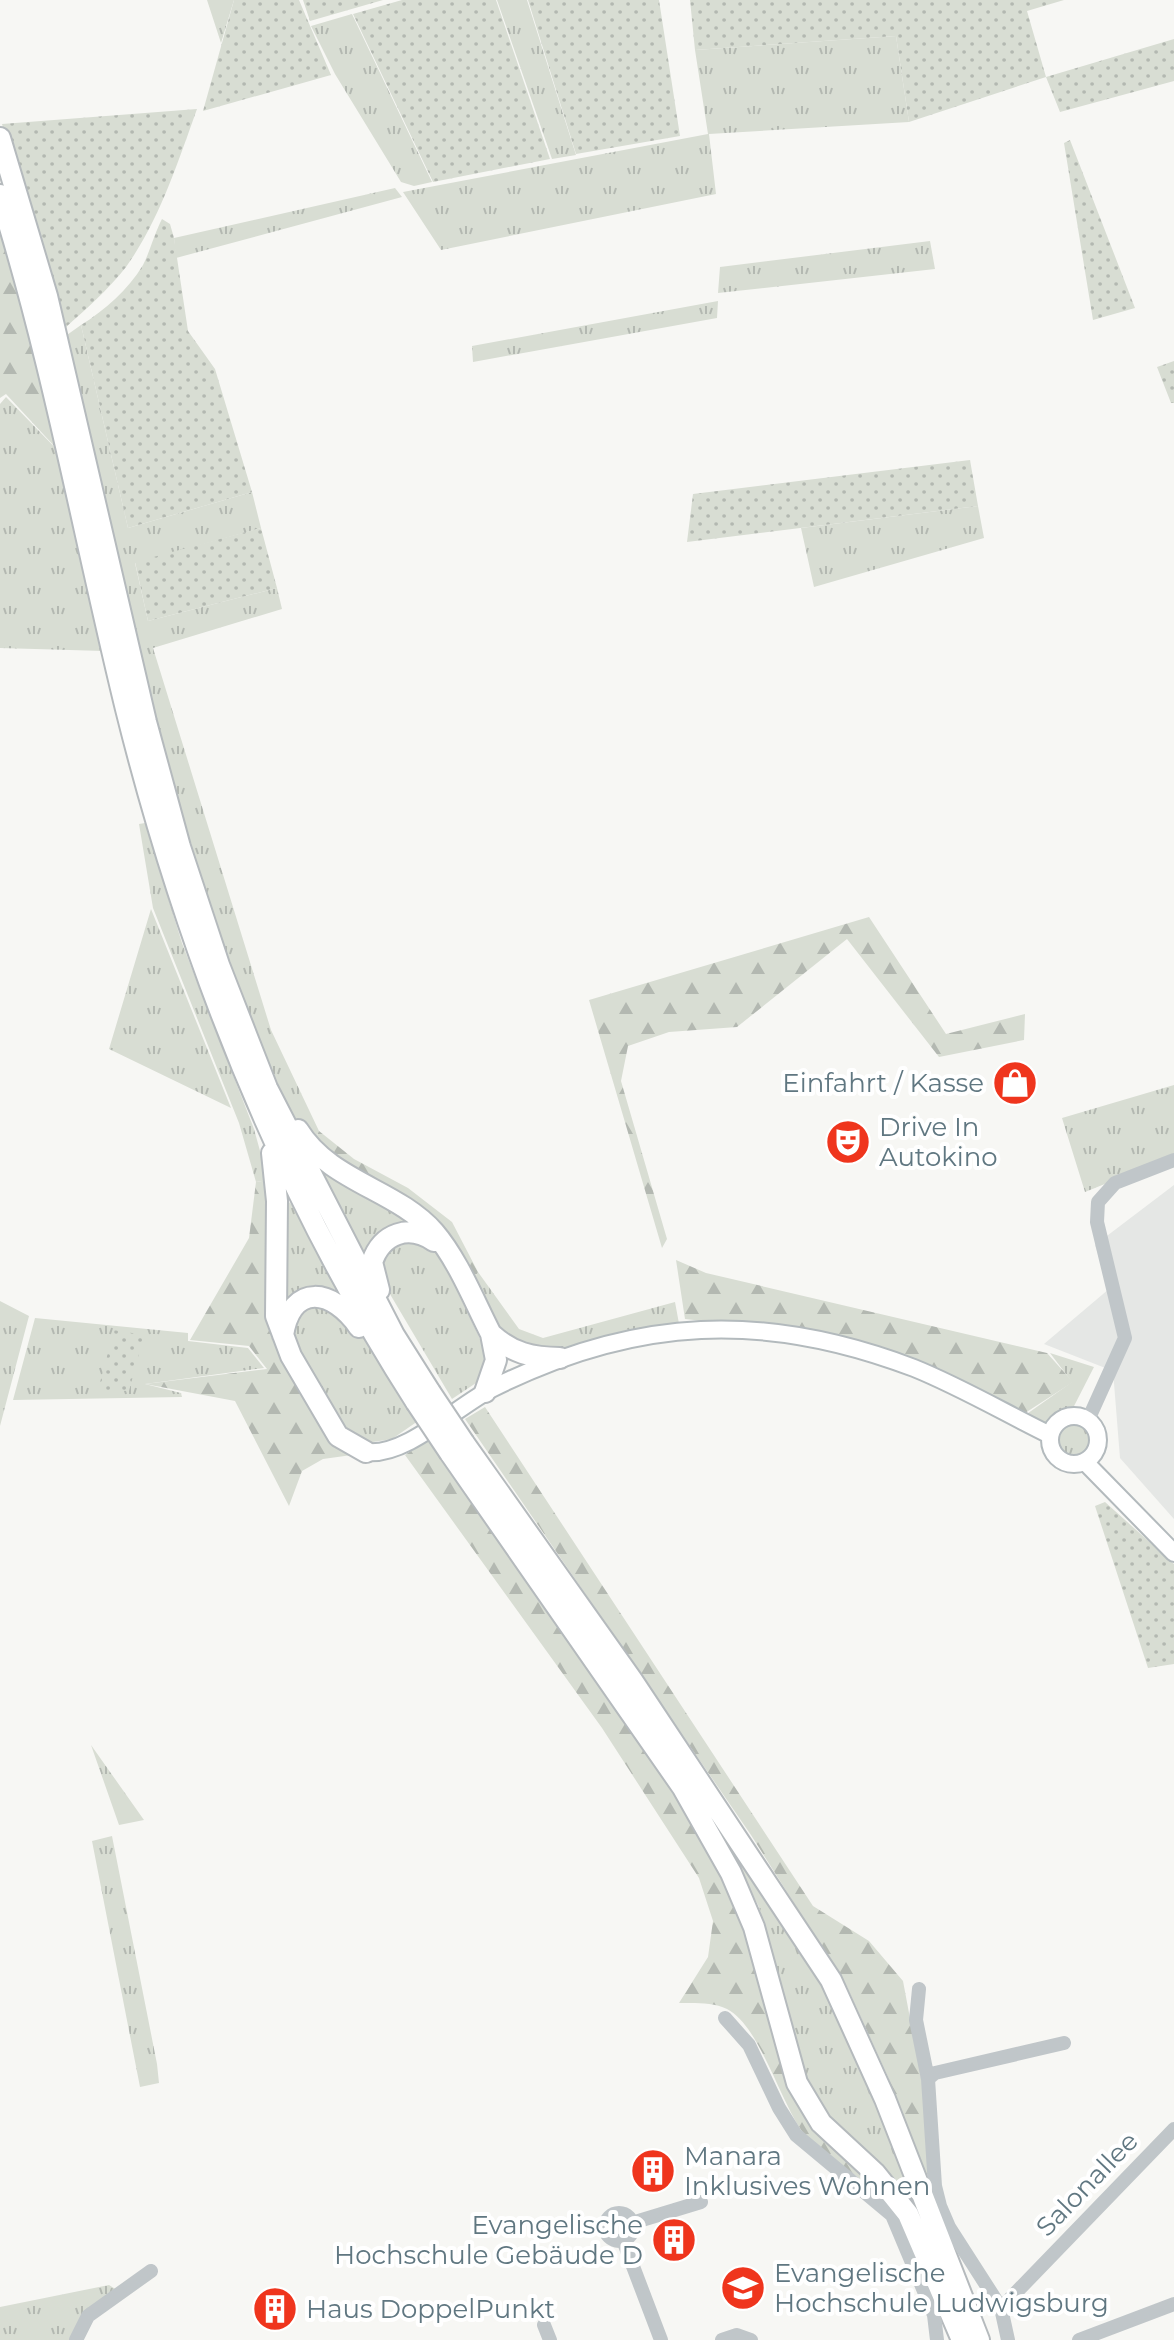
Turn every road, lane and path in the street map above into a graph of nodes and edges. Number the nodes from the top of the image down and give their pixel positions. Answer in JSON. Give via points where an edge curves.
{"nodes":[{"id":1,"x":0,"y":138,"type":"edge"},
{"id":2,"x":0,"y":195,"type":"edge"},
{"id":3,"x":39,"y":299,"type":"junction"},
{"id":4,"x":62,"y":395,"type":"junction"},
{"id":5,"x":267,"y":1088,"type":"junction"},
{"id":6,"x":269,"y":1134,"type":"junction"},
{"id":7,"x":1174,"y":1160,"type":"edge"},
{"id":8,"x":444,"y":1248,"type":"junction"},
{"id":9,"x":491,"y":1334,"type":"junction"},
{"id":10,"x":283,"y":1335,"type":"junction"},
{"id":11,"x":386,"y":1339,"type":"junction"},
{"id":12,"x":560,"y":1358,"type":"junction"},
{"id":13,"x":485,"y":1392,"type":"junction"},
{"id":14,"x":1088,"y":1420,"type":"junction"},
{"id":15,"x":1050,"y":1435,"type":"junction"},
{"id":16,"x":457,"y":1448,"type":"junction"},
{"id":17,"x":366,"y":1452,"type":"joint"},
{"id":18,"x":1085,"y":1462,"type":"junction"},
{"id":19,"x":1174,"y":1553,"type":"edge"},
{"id":20,"x":919,"y":1989,"type":"dead end"},
{"id":21,"x":725,"y":2018,"type":"dead end"},
{"id":22,"x":1064,"y":2043,"type":"dead end"},
{"id":23,"x":928,"y":2079,"type":"junction"},
{"id":24,"x":1174,"y":2129,"type":"edge"},
{"id":25,"x":701,"y":2202,"type":"dead end"},
{"id":26,"x":632,"y":2223,"type":"junction"},
{"id":27,"x":623,"y":2240,"type":"junction"},
{"id":28,"x":151,"y":2271,"type":"dead end"},
{"id":29,"x":1174,"y":2304,"type":"edge"},
{"id":30,"x":1001,"y":2308,"type":"junction"},
{"id":31,"x":544,"y":2325,"type":"dead end"},
{"id":32,"x":76,"y":2340,"type":"edge"},
{"id":33,"x":550,"y":2340,"type":"edge"},
{"id":34,"x":661,"y":2340,"type":"edge"},
{"id":35,"x":722,"y":2340,"type":"edge"},
{"id":36,"x":751,"y":2340,"type":"edge"},
{"id":37,"x":937,"y":2340,"type":"edge"},
{"id":38,"x":962,"y":2340,"type":"edge"},
{"id":39,"x":979,"y":2340,"type":"edge"},
{"id":40,"x":1008,"y":2340,"type":"edge"},
{"id":41,"x":1079,"y":2340,"type":"edge"}],
"edges":[{"from":1,"to":3,"type":"highway"},
{"from":2,"to":3,"type":"highway"},
{"from":3,"to":4,"type":"highway"},
{"from":4,"to":5,"type":"highway","via":[[180,847]]},
{"from":4,"to":6,"type":"highway","via":[[126,711],[165,853],[201,965]]},
{"from":5,"to":8,"type":"highway","via":[[305,1141],[332,1167],[401,1206],[433,1231]]},
{"from":5,"to":11,"type":"highway"},
{"from":6,"to":10,"type":"highway","via":[[277,1201],[276,1316]]},
{"from":6,"to":11,"type":"highway"},
{"from":7,"to":14,"type":"street","via":[[1115,1183],[1098,1202],[1097,1222],[1125,1338]]},
{"from":8,"to":9,"type":"highway"},
{"from":8,"to":11,"type":"highway","via":[[410,1231],[394,1234],[376,1252],[373,1273],[391,1315]]},
{"from":9,"to":12,"type":"highway","via":[[520,1354]]},
{"from":9,"to":13,"type":"highway","via":[[496,1360]]},
{"from":10,"to":11,"type":"highway","via":[[291,1309],[300,1299],[315,1297],[343,1307],[365,1335]]},
{"from":10,"to":17,"type":"highway","via":[[338,1436]]},
{"from":11,"to":16,"type":"highway","bridge":true},
{"from":12,"to":13,"type":"main road"},
{"from":12,"to":15,"type":"main road","via":[[680,1329],[796,1336],[914,1368]]},
{"from":13,"to":17,"type":"main road","via":[[396,1449]]},
{"from":14,"to":15,"type":"main road","via":[[1065,1417]]},
{"from":14,"to":18,"type":"main road","via":[[1098,1442]]},
{"from":15,"to":18,"type":"main road","via":[[1056,1457],[1069,1464]]},
{"from":16,"to":38,"type":"highway","via":[[683,1788],[731,1873],[754,1927],[797,2083],[821,2123],[875,2173],[908,2214]]},
{"from":16,"to":39,"type":"highway","via":[[632,1680],[797,1926],[857,2031]]},
{"from":18,"to":19,"type":"main road"},
{"from":20,"to":23,"type":"street","via":[[916,2020]]},
{"from":21,"to":37,"type":"street","via":[[749,2045],[796,2135],[892,2215],[934,2315]]},
{"from":22,"to":23,"type":"street","via":[[935,2073]]},
{"from":23,"to":30,"type":"street","via":[[940,2206]]},
{"from":24,"to":30,"type":"street","name":"Salonallee"},
{"from":25,"to":26,"type":"street"},
{"from":26,"to":27,"type":"street","via":[[631,2234]]},
{"from":26,"to":27,"type":"street","via":[[620,2213],[606,2221],[608,2236]]},
{"from":27,"to":34,"type":"street"},
{"from":28,"to":32,"type":"street","via":[[88,2316]]},
{"from":29,"to":41,"type":"street"},
{"from":30,"to":40,"type":"street"},
{"from":31,"to":33,"type":"street"},
{"from":35,"to":36,"type":"street","via":[[737,2335]]}]}
